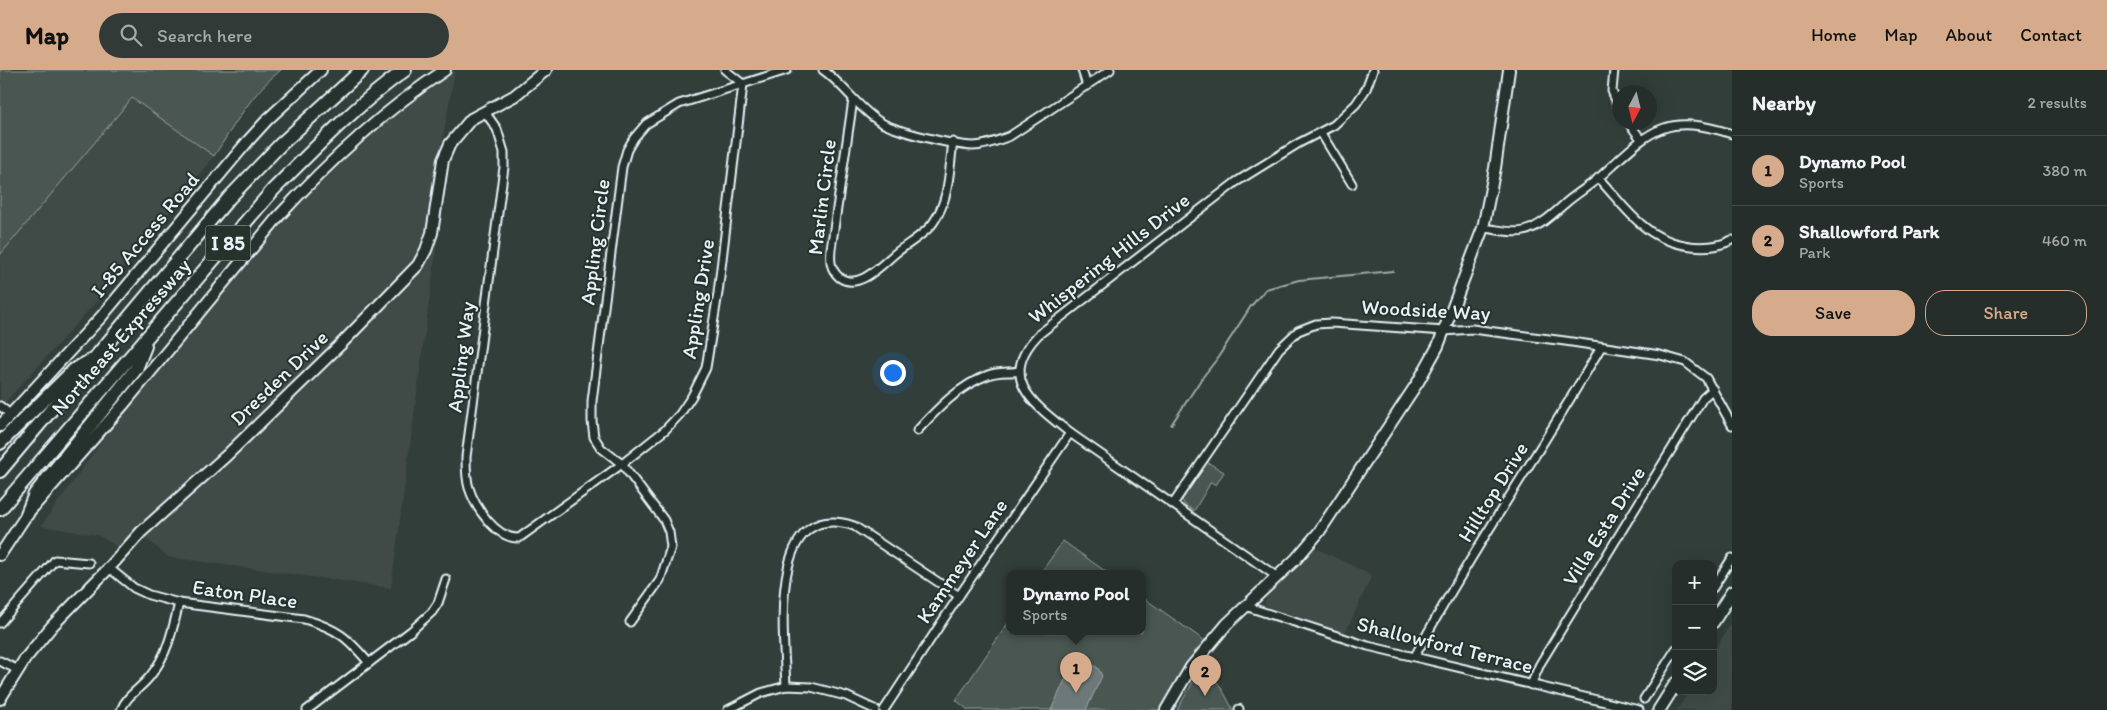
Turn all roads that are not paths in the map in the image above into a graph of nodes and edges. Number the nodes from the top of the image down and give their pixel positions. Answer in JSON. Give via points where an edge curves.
{"nodes":[{"id":1,"x":321,"y":70,"type":"edge"},
{"id":2,"x":362,"y":70,"type":"edge"},
{"id":3,"x":405,"y":70,"type":"edge"},
{"id":4,"x":445,"y":70,"type":"edge"},
{"id":5,"x":546,"y":70,"type":"edge"},
{"id":6,"x":725,"y":70,"type":"edge"},
{"id":7,"x":787,"y":70,"type":"edge"},
{"id":8,"x":823,"y":70,"type":"edge"},
{"id":9,"x":1082,"y":70,"type":"edge"},
{"id":10,"x":1110,"y":70,"type":"edge"},
{"id":11,"x":1373,"y":70,"type":"edge"},
{"id":12,"x":1509,"y":70,"type":"edge"},
{"id":13,"x":1614,"y":70,"type":"edge"},
{"id":14,"x":743,"y":84,"type":"junction"},
{"id":15,"x":1613,"y":85,"type":"edge"},
{"id":16,"x":1087,"y":86,"type":"junction"},
{"id":17,"x":853,"y":100,"type":"junction"},
{"id":18,"x":485,"y":112,"type":"junction"},
{"id":19,"x":1634,"y":130,"type":"edge"},
{"id":20,"x":1320,"y":133,"type":"junction"},
{"id":21,"x":1732,"y":134,"type":"edge"},
{"id":22,"x":1641,"y":139,"type":"junction"},
{"id":23,"x":953,"y":142,"type":"junction"},
{"id":24,"x":1598,"y":178,"type":"junction"},
{"id":25,"x":1352,"y":184,"type":"dead end"},
{"id":26,"x":1482,"y":228,"type":"junction"},
{"id":27,"x":1732,"y":240,"type":"edge"},
{"id":28,"x":1444,"y":332,"type":"junction"},
{"id":29,"x":148,"y":338,"type":"junction"},
{"id":30,"x":1601,"y":347,"type":"junction"},
{"id":31,"x":98,"y":356,"type":"junction"},
{"id":32,"x":1020,"y":371,"type":"junction"},
{"id":33,"x":1713,"y":389,"type":"junction"},
{"id":34,"x":0,"y":406,"type":"edge"},
{"id":35,"x":4,"y":419,"type":"edge"},
{"id":36,"x":1732,"y":425,"type":"edge"},
{"id":37,"x":917,"y":431,"type":"dead end"},
{"id":38,"x":1070,"y":433,"type":"junction"},
{"id":39,"x":0,"y":443,"type":"edge"},
{"id":40,"x":622,"y":464,"type":"junction"},
{"id":41,"x":0,"y":471,"type":"edge"},
{"id":42,"x":1173,"y":504,"type":"junction"},
{"id":43,"x":0,"y":509,"type":"edge"},
{"id":44,"x":560,"y":509,"type":"joint"},
{"id":45,"x":27,"y":514,"type":"junction"},
{"id":46,"x":0,"y":555,"type":"edge"},
{"id":47,"x":1732,"y":558,"type":"edge"},
{"id":48,"x":89,"y":563,"type":"dead end"},
{"id":49,"x":110,"y":568,"type":"junction"},
{"id":50,"x":1276,"y":576,"type":"junction"},
{"id":51,"x":446,"y":579,"type":"dead end"},
{"id":52,"x":1717,"y":582,"type":"edge"},
{"id":53,"x":1732,"y":592,"type":"edge"},
{"id":54,"x":959,"y":596,"type":"junction"},
{"id":55,"x":179,"y":603,"type":"junction"},
{"id":56,"x":1245,"y":606,"type":"junction"},
{"id":57,"x":1717,"y":616,"type":"edge"},
{"id":58,"x":630,"y":622,"type":"dead end"},
{"id":59,"x":0,"y":623,"type":"edge"},
{"id":60,"x":1675,"y":650,"type":"edge"},
{"id":61,"x":1415,"y":656,"type":"junction"},
{"id":62,"x":0,"y":661,"type":"edge"},
{"id":63,"x":369,"y":663,"type":"junction"},
{"id":64,"x":18,"y":670,"type":"junction"},
{"id":65,"x":1531,"y":685,"type":"junction"},
{"id":66,"x":786,"y":686,"type":"junction"},
{"id":67,"x":1672,"y":689,"type":"edge"},
{"id":68,"x":0,"y":699,"type":"edge"},
{"id":69,"x":1644,"y":699,"type":"dead end"},
{"id":70,"x":733,"y":709,"type":"edge"},
{"id":71,"x":121,"y":710,"type":"edge"},
{"id":72,"x":307,"y":710,"type":"edge"},
{"id":73,"x":876,"y":710,"type":"edge"},
{"id":74,"x":884,"y":710,"type":"edge"},
{"id":75,"x":1166,"y":710,"type":"edge"},
{"id":76,"x":1639,"y":710,"type":"edge"},
{"id":77,"x":1659,"y":710,"type":"edge"}],
"edges":[{"from":1,"to":35,"type":"street","name":"I-85 Access Road","via":[[255,133],[102,316]]},
{"from":2,"to":31,"type":"highway","name":"Northeast Expressway","number":"I 85","via":[[280,144],[230,198]]},
{"from":3,"to":29,"type":"highway","name":"Northeast Expressway","number":"I 85","via":[[360,105],[273,190]]},
{"from":4,"to":45,"type":"street","via":[[366,129],[302,191]]},
{"from":5,"to":18,"type":"street","name":"Dresden Drive","via":[[514,96]]},
{"from":6,"to":14,"type":"street"},
{"from":7,"to":14,"type":"street","name":"Appling Circle"},
{"from":8,"to":17,"type":"street"},
{"from":9,"to":16,"type":"street"},
{"from":10,"to":16,"type":"street"},
{"from":11,"to":20,"type":"street","name":"Whispering Hills Drive","via":[[1356,104],[1334,126]]},
{"from":12,"to":26,"type":"street","via":[[1495,168]]},
{"from":13,"to":15,"type":"street"},
{"from":14,"to":40,"type":"street","name":"Appling Drive","via":[[706,368],[680,414]]},
{"from":14,"to":40,"type":"street","name":"Appling Circle","via":[[679,104],[659,115],[640,131],[627,150],[622,167],[592,400],[594,437],[601,448]]},
{"from":16,"to":23,"type":"street","via":[[1010,136],[974,146]]},
{"from":17,"to":23,"type":"street","via":[[880,122],[898,131]]},
{"from":17,"to":23,"type":"street","name":"Marlin Circle","via":[[830,262],[832,270],[842,279],[852,282],[866,277],[932,225],[947,195]]},
{"from":18,"to":44,"type":"street","name":"Appling Way","via":[[498,129],[504,167],[466,456],[469,488],[495,527],[514,538],[531,531]]},
{"from":18,"to":49,"type":"street","name":"Dresden Drive","via":[[471,119],[450,144],[443,160],[432,232],[418,265],[226,456],[141,532]]},
{"from":19,"to":22,"type":"street"},
{"from":20,"to":25,"type":"street"},
{"from":20,"to":32,"type":"street","name":"Whispering Hills Drive","via":[[1236,182],[1038,335],[1028,346]]},
{"from":21,"to":22,"type":"street","via":[[1687,124],[1662,128]]},
{"from":22,"to":24,"type":"street"},
{"from":24,"to":26,"type":"street","via":[[1552,216],[1524,231]]},
{"from":24,"to":27,"type":"street","via":[[1641,225],[1657,235],[1697,247],[1712,247]]},
{"from":26,"to":28,"type":"street"},
{"from":28,"to":30,"type":"street","name":"Woodside Way","via":[[1472,329]]},
{"from":28,"to":42,"type":"street","name":"Woodside Way","via":[[1332,323],[1316,324],[1298,331],[1279,349]]},
{"from":28,"to":50,"type":"street","via":[[1418,382],[1319,532]]},
{"from":29,"to":43,"type":"highway","name":"Northeast Expressway","number":"I 85"},
{"from":29,"to":45,"type":"highway","via":[[136,369],[35,494]]},
{"from":30,"to":33,"type":"street","name":"Woodside Way","via":[[1685,362],[1706,378]]},
{"from":30,"to":61,"type":"street","name":"Hilltop Drive","via":[[1563,414],[1440,609]]},
{"from":31,"to":39,"type":"highway","via":[[74,370]]},
{"from":31,"to":41,"type":"highway","name":"Northeast Expressway","number":"I 85"},
{"from":32,"to":37,"type":"street","via":[[988,375],[936,410]]},
{"from":32,"to":38,"type":"street","via":[[1023,389],[1030,399]]},
{"from":33,"to":36,"type":"street","name":"Woodside Way"},
{"from":33,"to":65,"type":"street","name":"Villa Esta Drive","via":[[1703,398],[1540,664]]},
{"from":34,"to":35,"type":"street"},
{"from":38,"to":42,"type":"street"},
{"from":38,"to":54,"type":"street","name":"Kammeyer Lane"},
{"from":40,"to":44,"type":"street","name":"Appling Drive"},
{"from":40,"to":58,"type":"street","name":"Appling Circle","via":[[664,520],[671,547],[660,580]]},
{"from":42,"to":50,"type":"street"},
{"from":45,"to":46,"type":"street"},
{"from":47,"to":52,"type":"street"},
{"from":48,"to":59,"type":"street","via":[[56,560]]},
{"from":49,"to":55,"type":"street","name":"Eaton Place","via":[[134,588]]},
{"from":49,"to":64,"type":"street","name":"Dresden Drive","via":[[52,626]]},
{"from":50,"to":56,"type":"street"},
{"from":51,"to":63,"type":"street","via":[[432,612]]},
{"from":53,"to":57,"type":"main road"},
{"from":54,"to":66,"type":"street","via":[[854,526],[841,521],[815,525],[797,541],[785,584]]},
{"from":54,"to":74,"type":"street","name":"Kammeyer Lane"},
{"from":55,"to":63,"type":"street","name":"Eaton Place","via":[[304,619],[320,624],[349,639]]},
{"from":55,"to":71,"type":"street","via":[[172,634],[160,662]]},
{"from":56,"to":61,"type":"street","name":"Shallowford Terrace","via":[[1368,646]]},
{"from":56,"to":75,"type":"street","via":[[1191,666]]},
{"from":60,"to":69,"type":"street"},
{"from":61,"to":65,"type":"street","name":"Shallowford Terrace"},
{"from":62,"to":64,"type":"street"},
{"from":63,"to":72,"type":"street"},
{"from":64,"to":68,"type":"street","name":"Dresden Drive"},
{"from":65,"to":76,"type":"street","name":"Shallowford Terrace"},
{"from":66,"to":70,"type":"street","via":[[761,693]]},
{"from":66,"to":73,"type":"street","via":[[811,687],[846,696]]},
{"from":67,"to":77,"type":"main road"}]}
